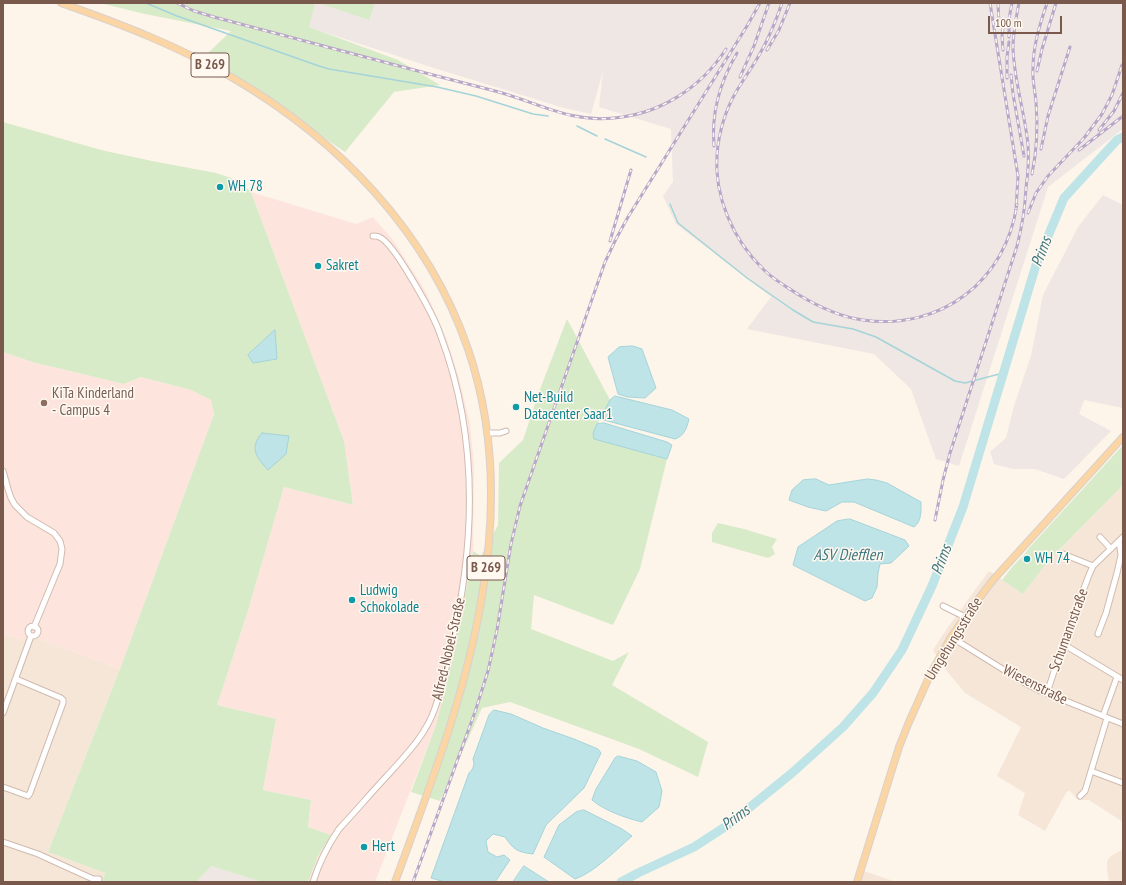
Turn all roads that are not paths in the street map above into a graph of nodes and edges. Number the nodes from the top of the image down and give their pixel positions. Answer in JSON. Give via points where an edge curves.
{"nodes":[{"id":1,"x":61,"y":3,"type":"edge"},
{"id":2,"x":373,"y":236,"type":"dead end"},
{"id":3,"x":506,"y":431,"type":"dead end"},
{"id":4,"x":486,"y":433,"type":"junction"},
{"id":5,"x":1123,"y":437,"type":"edge"},
{"id":6,"x":3,"y":471,"type":"edge"},
{"id":7,"x":1100,"y":537,"type":"dead end"},
{"id":8,"x":1121,"y":539,"type":"edge"},
{"id":9,"x":1111,"y":549,"type":"junction"},
{"id":10,"x":1063,"y":554,"type":"dead end"},
{"id":11,"x":1093,"y":566,"type":"junction"},
{"id":12,"x":943,"y":606,"type":"dead end"},
{"id":13,"x":965,"y":617,"type":"junction"},
{"id":14,"x":1098,"y":634,"type":"dead end"},
{"id":15,"x":952,"y":637,"type":"junction"},
{"id":16,"x":1063,"y":644,"type":"junction"},
{"id":17,"x":1117,"y":676,"type":"junction"},
{"id":18,"x":16,"y":680,"type":"junction"},
{"id":19,"x":1123,"y":680,"type":"edge"},
{"id":20,"x":1047,"y":694,"type":"junction"},
{"id":21,"x":3,"y":713,"type":"edge"},
{"id":22,"x":1105,"y":717,"type":"junction"},
{"id":23,"x":1123,"y":724,"type":"edge"},
{"id":24,"x":1091,"y":771,"type":"junction"},
{"id":25,"x":1123,"y":783,"type":"edge"},
{"id":26,"x":3,"y":787,"type":"edge"},
{"id":27,"x":1080,"y":796,"type":"dead end"},
{"id":28,"x":3,"y":842,"type":"edge"},
{"id":29,"x":99,"y":878,"type":"dead end"},
{"id":30,"x":313,"y":882,"type":"edge"},
{"id":31,"x":395,"y":882,"type":"edge"},
{"id":32,"x":857,"y":882,"type":"edge"}],
"edges":[{"from":1,"to":4,"type":"main road","name":"B 269","number":"B 269","via":[[152,37],[235,79],[277,106],[325,144],[356,173],[399,221],[438,280],[468,350],[479,391]]},
{"from":2,"to":30,"type":"street","name":"Alfred-Nobel-Straße","via":[[379,236],[386,242],[410,275],[440,333],[449,358],[460,399],[467,441],[470,512],[468,542],[459,610],[435,709],[420,738],[332,839]]},
{"from":3,"to":4,"type":"street"},
{"from":4,"to":31,"type":"main road","name":"B 269","number":"B 269","via":[[491,504],[486,564],[477,622],[444,746]]},
{"from":5,"to":13,"type":"main road","name":"Umgehungsstraße","via":[[993,580]]},
{"from":6,"to":18,"type":"street","via":[[15,505],[27,517],[54,533],[62,549],[60,564],[34,627],[38,632],[31,636]]},
{"from":7,"to":9,"type":"street"},
{"from":8,"to":9,"type":"street"},
{"from":8,"to":14,"type":"street","via":[[1118,573]]},
{"from":9,"to":11,"type":"street"},
{"from":10,"to":11,"type":"street"},
{"from":11,"to":16,"type":"street","name":"Schumannstraße"},
{"from":12,"to":13,"type":"street"},
{"from":13,"to":15,"type":"main road","name":"Umgehungsstraße"},
{"from":15,"to":20,"type":"street","name":"Wiesenstraße"},
{"from":15,"to":32,"type":"main road","name":"Umgehungsstraße","via":[[930,675],[908,722]]},
{"from":16,"to":17,"type":"street"},
{"from":16,"to":20,"type":"street","name":"Schumannstraße"},
{"from":17,"to":19,"type":"street"},
{"from":17,"to":22,"type":"street"},
{"from":18,"to":21,"type":"street"},
{"from":18,"to":26,"type":"street","via":[[61,698],[63,703],[28,796]]},
{"from":20,"to":22,"type":"street","name":"Wiesenstraße"},
{"from":22,"to":23,"type":"street","name":"Wiesenstraße"},
{"from":22,"to":24,"type":"street"},
{"from":24,"to":25,"type":"street"},
{"from":24,"to":27,"type":"street","via":[[1085,791]]},
{"from":28,"to":29,"type":"street","via":[[38,854],[93,879]]}]}
